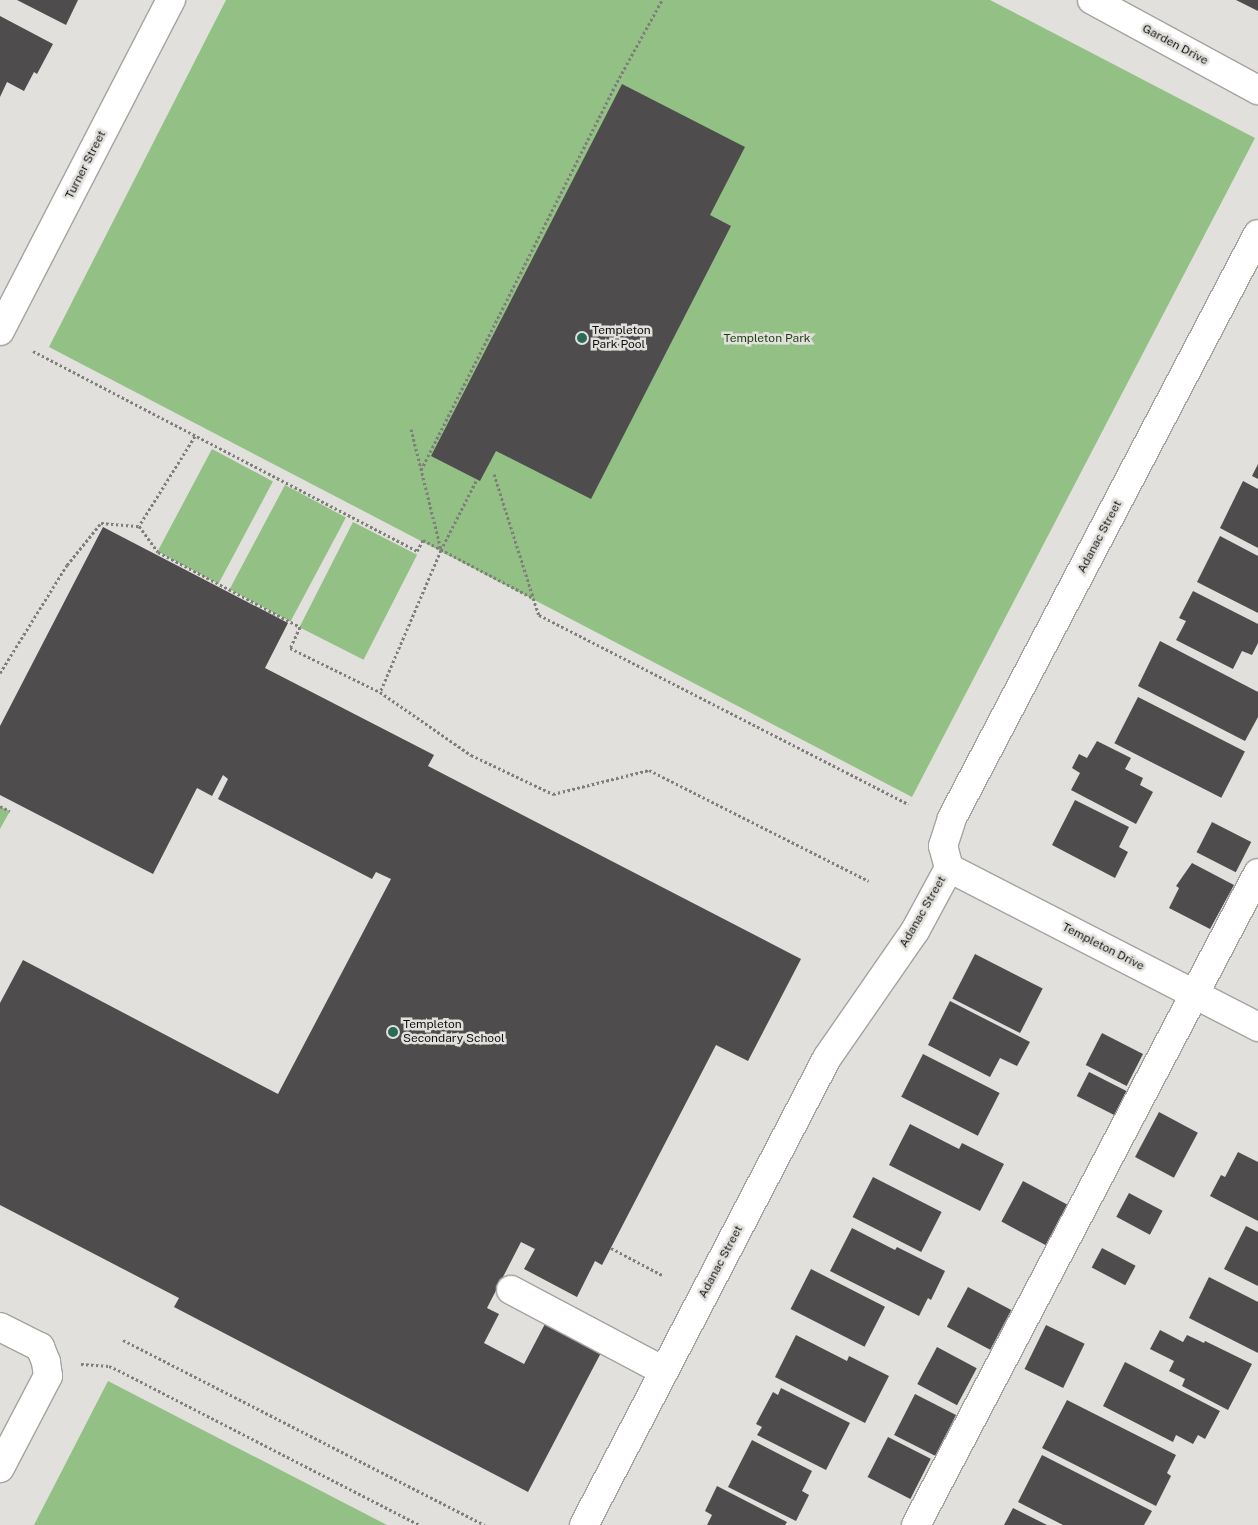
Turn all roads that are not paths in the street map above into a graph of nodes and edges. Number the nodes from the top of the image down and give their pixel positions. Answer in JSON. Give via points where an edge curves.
{"nodes":[{"id":1,"x":172,"y":0,"type":"edge"},
{"id":2,"x":1092,"y":0,"type":"edge"},
{"id":3,"x":1258,"y":90,"type":"edge"},
{"id":4,"x":1258,"y":234,"type":"edge"},
{"id":5,"x":0,"y":331,"type":"edge"},
{"id":6,"x":948,"y":868,"type":"junction"},
{"id":7,"x":1258,"y":874,"type":"edge"},
{"id":8,"x":1194,"y":993,"type":"junction"},
{"id":9,"x":1258,"y":1027,"type":"edge"},
{"id":10,"x":511,"y":1290,"type":"dead end"},
{"id":11,"x":0,"y":1327,"type":"edge"},
{"id":12,"x":664,"y":1371,"type":"junction"},
{"id":13,"x":0,"y":1468,"type":"edge"},
{"id":14,"x":584,"y":1525,"type":"edge"},
{"id":15,"x":916,"y":1525,"type":"edge"}],
"edges":[{"from":1,"to":5,"type":"street","name":"Turner Street"},
{"from":2,"to":3,"type":"street","name":"Garden Drive"},
{"from":4,"to":6,"type":"street","name":"Adanac Street","via":[[952,818],[943,846]]},
{"from":6,"to":8,"type":"street","name":"Templeton Drive"},
{"from":6,"to":12,"type":"street","name":"Adanac Street","via":[[915,931],[827,1058]]},
{"from":7,"to":8,"type":"street"},
{"from":8,"to":9,"type":"street","name":"Templeton Drive"},
{"from":8,"to":15,"type":"street"},
{"from":10,"to":12,"type":"street"},
{"from":11,"to":13,"type":"street","via":[[40,1347],[48,1376]]},
{"from":12,"to":14,"type":"street","name":"Adanac Street"}]}
